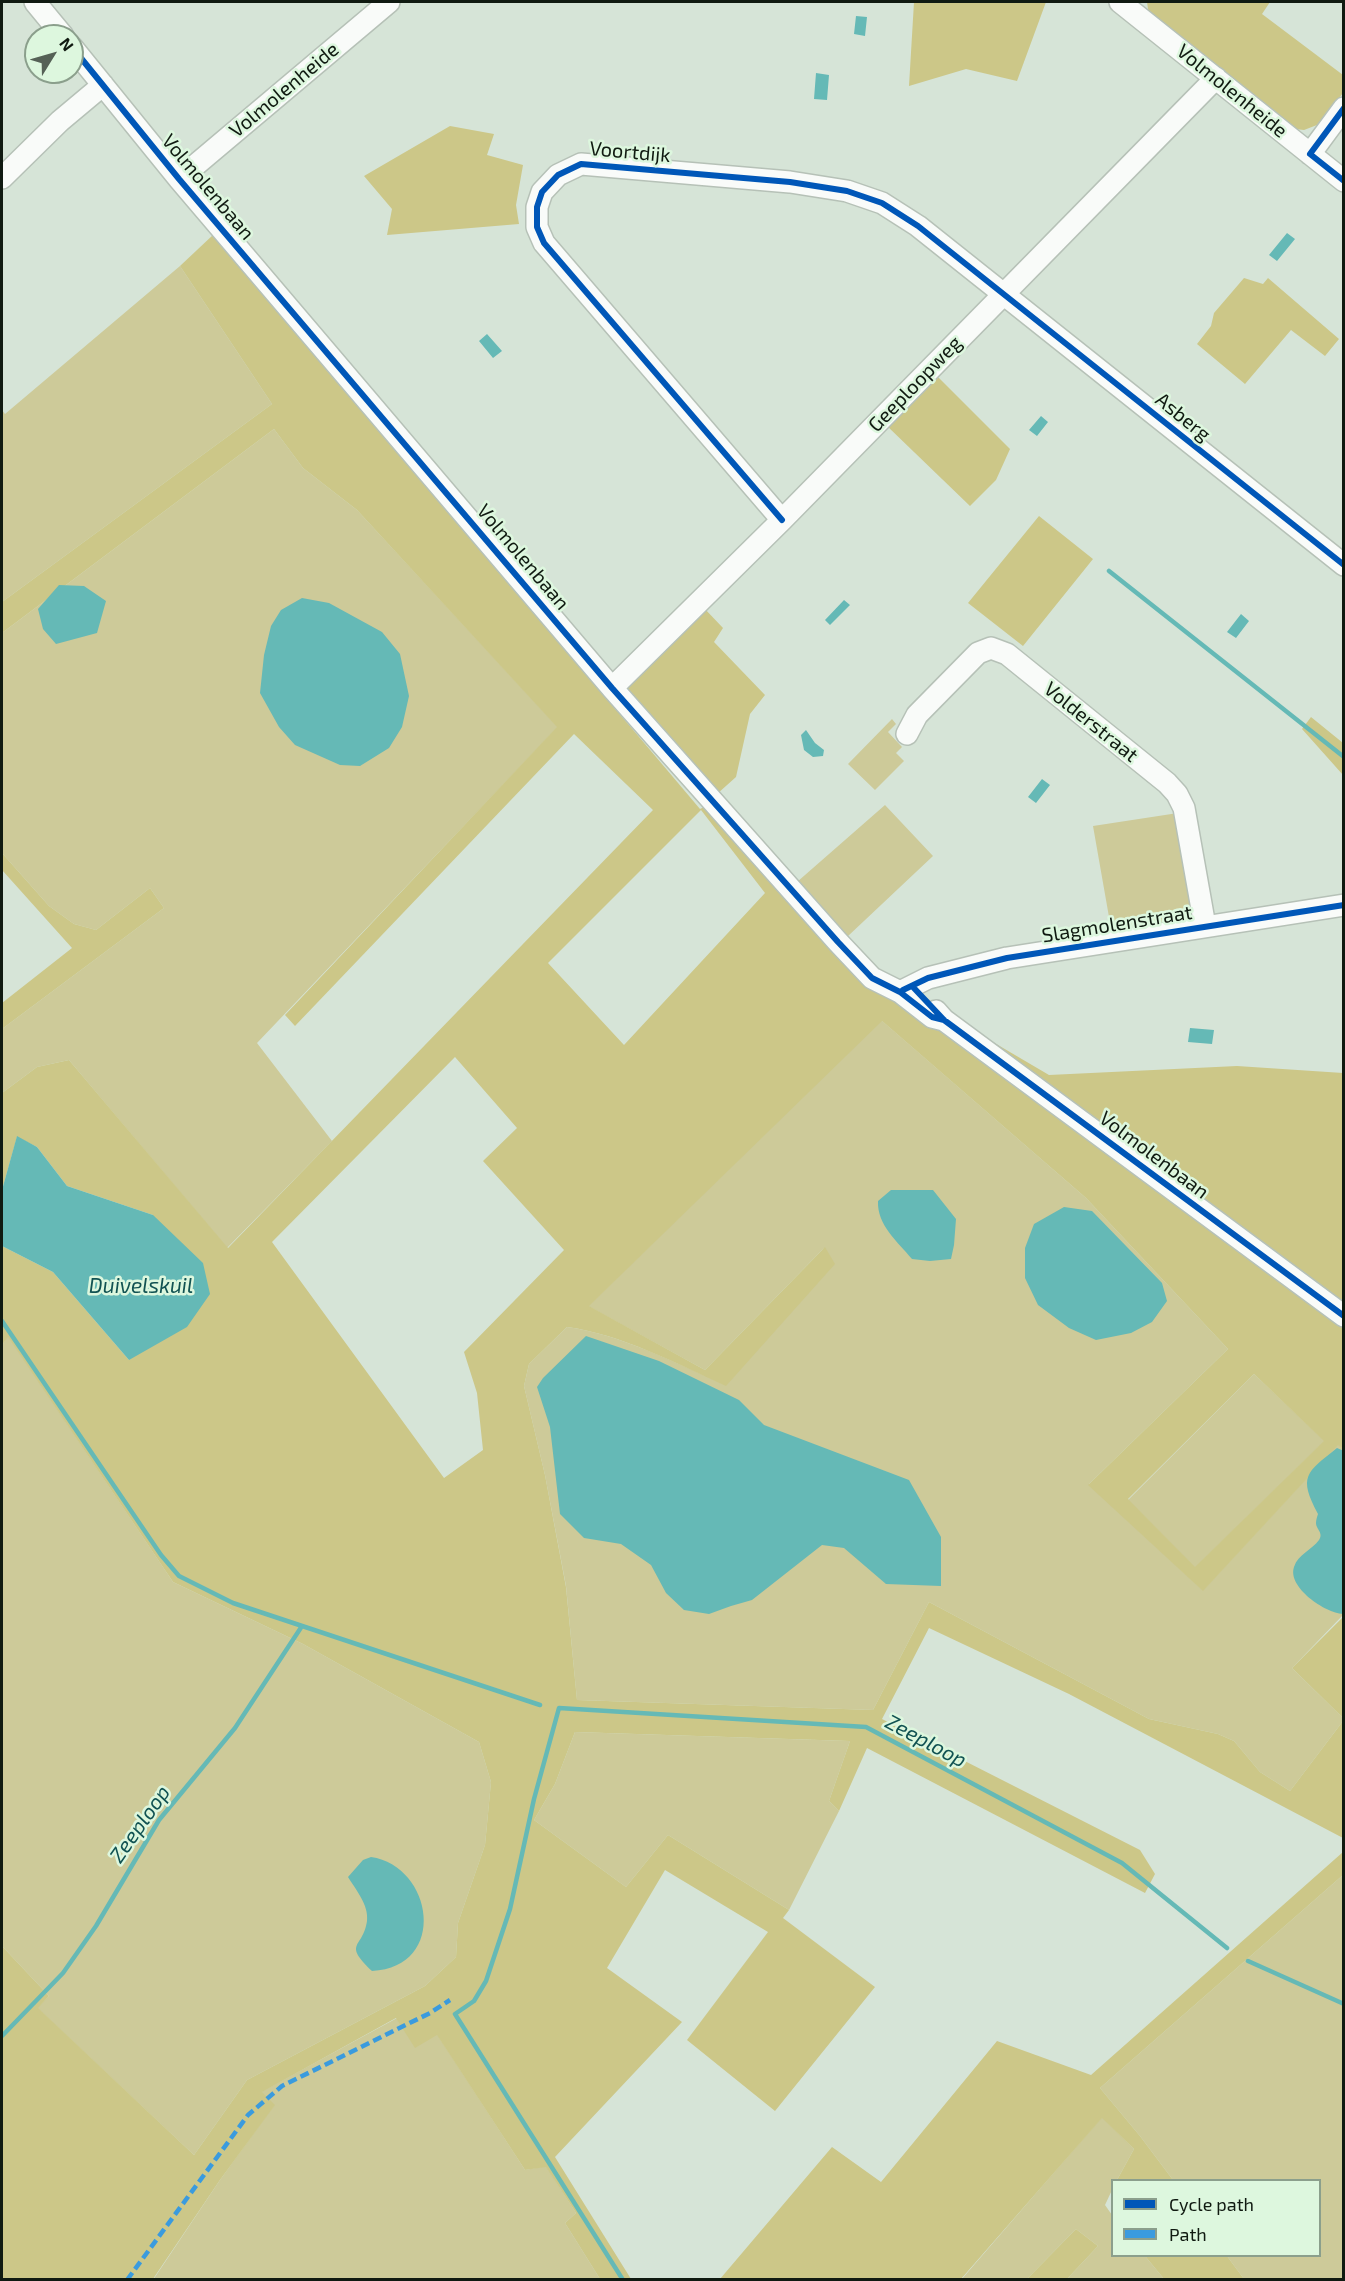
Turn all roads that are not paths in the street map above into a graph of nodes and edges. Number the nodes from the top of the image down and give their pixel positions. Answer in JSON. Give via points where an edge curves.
{"nodes":[{"id":1,"x":35,"y":2,"type":"edge"},
{"id":2,"x":388,"y":2,"type":"edge"},
{"id":3,"x":1128,"y":4,"type":"edge"},
{"id":4,"x":53,"y":24,"type":"edge"},
{"id":5,"x":84,"y":62,"type":"edge"},
{"id":6,"x":1216,"y":78,"type":"junction"},
{"id":7,"x":103,"y":85,"type":"junction"},
{"id":8,"x":1344,"y":108,"type":"edge"},
{"id":9,"x":1310,"y":154,"type":"junction"},
{"id":10,"x":2,"y":178,"type":"edge"},
{"id":11,"x":179,"y":179,"type":"junction"},
{"id":12,"x":1344,"y":181,"type":"edge"},
{"id":13,"x":1003,"y":293,"type":"junction"},
{"id":14,"x":782,"y":519,"type":"junction"},
{"id":15,"x":1344,"y":566,"type":"edge"},
{"id":16,"x":612,"y":687,"type":"junction"},
{"id":17,"x":907,"y":734,"type":"dead end"},
{"id":18,"x":1344,"y":904,"type":"edge"},
{"id":19,"x":1205,"y":926,"type":"junction"},
{"id":20,"x":906,"y":989,"type":"junction"},
{"id":21,"x":1344,"y":1316,"type":"edge"}],
"edges":[{"from":1,"to":4,"type":"street"},
{"from":2,"to":11,"type":"street","name":"Volmolenheide"},
{"from":3,"to":6,"type":"street","name":"Volmolenheide"},
{"from":5,"to":7,"type":"street","name":"Volmolenbaan"},
{"from":6,"to":9,"type":"street","name":"Volmolenheide"},
{"from":6,"to":13,"type":"street","name":"Geeploopweg"},
{"from":7,"to":10,"type":"street"},
{"from":7,"to":11,"type":"street","name":"Volmolenbaan"},
{"from":8,"to":9,"type":"street"},
{"from":9,"to":12,"type":"street","name":"Volmolenheide"},
{"from":11,"to":16,"type":"street","name":"Volmolenbaan"},
{"from":13,"to":14,"type":"street","name":"Geeploopweg"},
{"from":13,"to":14,"type":"street","name":"Voortdijk","via":[[918,226],[882,203],[847,191],[790,182],[580,164],[558,175],[542,192],[537,207],[537,228],[544,243]]},
{"from":13,"to":15,"type":"street","name":"Asberg"},
{"from":14,"to":16,"type":"street","name":"Geeploopweg"},
{"from":16,"to":20,"type":"street","name":"Volmolenbaan","via":[[866,971],[873,978]]},
{"from":17,"to":19,"type":"street","name":"Volderstraat","via":[[917,715],[978,652],[991,648],[1007,654],[1177,794],[1184,808]]},
{"from":18,"to":19,"type":"street","name":"Slagmolenstraat"},
{"from":19,"to":20,"type":"street","name":"Slagmolenstraat","via":[[1007,958],[947,973]]},
{"from":20,"to":21,"type":"street","name":"Volmolenbaan"}]}
